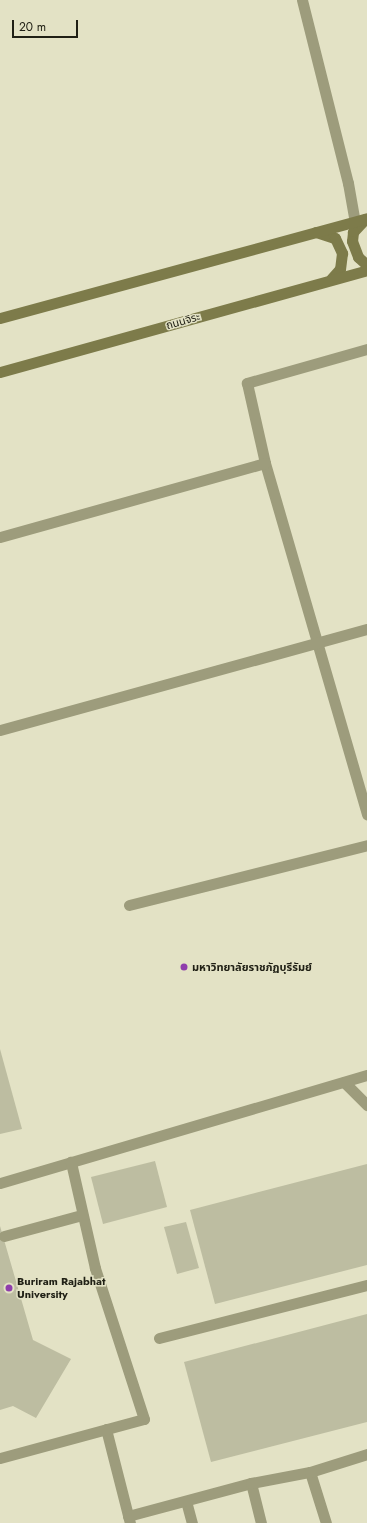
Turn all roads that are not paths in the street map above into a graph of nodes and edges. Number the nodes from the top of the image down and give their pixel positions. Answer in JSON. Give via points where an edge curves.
{"nodes":[{"id":1,"x":302,"y":0,"type":"edge"},
{"id":2,"x":367,"y":218,"type":"edge"},
{"id":3,"x":354,"y":221,"type":"junction"},
{"id":4,"x":315,"y":232,"type":"junction"},
{"id":5,"x":367,"y":265,"type":"edge"},
{"id":6,"x":367,"y":270,"type":"edge"},
{"id":7,"x":330,"y":280,"type":"junction"},
{"id":8,"x":0,"y":318,"type":"edge"},
{"id":9,"x":367,"y":349,"type":"edge"},
{"id":10,"x":0,"y":372,"type":"edge"},
{"id":11,"x":265,"y":463,"type":"junction"},
{"id":12,"x":0,"y":537,"type":"edge"},
{"id":13,"x":367,"y":630,"type":"edge"},
{"id":14,"x":319,"y":643,"type":"junction"},
{"id":15,"x":0,"y":730,"type":"edge"},
{"id":16,"x":367,"y":814,"type":"edge"},
{"id":17,"x":367,"y":845,"type":"edge"},
{"id":18,"x":129,"y":905,"type":"dead end"},
{"id":19,"x":367,"y":1075,"type":"edge"},
{"id":20,"x":344,"y":1082,"type":"junction"},
{"id":21,"x":367,"y":1105,"type":"edge"},
{"id":22,"x":71,"y":1162,"type":"junction"},
{"id":23,"x":0,"y":1183,"type":"edge"},
{"id":24,"x":82,"y":1215,"type":"junction"},
{"id":25,"x":4,"y":1236,"type":"dead end"},
{"id":26,"x":367,"y":1285,"type":"edge"},
{"id":27,"x":159,"y":1338,"type":"dead end"},
{"id":28,"x":106,"y":1429,"type":"junction"},
{"id":29,"x":367,"y":1454,"type":"edge"},
{"id":30,"x":0,"y":1458,"type":"edge"},
{"id":31,"x":310,"y":1472,"type":"junction"},
{"id":32,"x":251,"y":1483,"type":"junction"},
{"id":33,"x":186,"y":1501,"type":"junction"},
{"id":34,"x":129,"y":1520,"type":"edge"},
{"id":35,"x":192,"y":1523,"type":"edge"},
{"id":36,"x":261,"y":1523,"type":"edge"},
{"id":37,"x":326,"y":1523,"type":"edge"}],
"edges":[{"from":1,"to":3,"type":"lane","via":[[348,183]]},
{"from":2,"to":3,"type":"main road"},
{"from":2,"to":5,"type":"main road","via":[[353,232],[352,241],[358,257]]},
{"from":3,"to":4,"type":"main road"},
{"from":4,"to":7,"type":"main road","via":[[335,238],[342,253],[340,269]]},
{"from":4,"to":8,"type":"main road"},
{"from":6,"to":7,"type":"main road","name":"ถนนจิระ"},
{"from":7,"to":10,"type":"main road","name":"ถนนจิระ"},
{"from":9,"to":11,"type":"lane","via":[[247,383]]},
{"from":11,"to":12,"type":"lane"},
{"from":11,"to":14,"type":"lane"},
{"from":13,"to":14,"type":"lane"},
{"from":14,"to":15,"type":"lane"},
{"from":14,"to":16,"type":"lane"},
{"from":17,"to":18,"type":"lane"},
{"from":19,"to":20,"type":"lane"},
{"from":20,"to":21,"type":"lane"},
{"from":20,"to":22,"type":"lane"},
{"from":22,"to":23,"type":"lane"},
{"from":22,"to":24,"type":"lane"},
{"from":24,"to":25,"type":"lane"},
{"from":24,"to":28,"type":"lane","via":[[95,1268],[144,1419]]},
{"from":26,"to":27,"type":"lane"},
{"from":28,"to":30,"type":"lane"},
{"from":28,"to":34,"type":"lane"},
{"from":29,"to":31,"type":"lane"},
{"from":31,"to":32,"type":"lane"},
{"from":31,"to":37,"type":"lane"},
{"from":32,"to":33,"type":"lane"},
{"from":32,"to":36,"type":"lane"},
{"from":33,"to":34,"type":"lane"},
{"from":33,"to":35,"type":"lane"}]}
